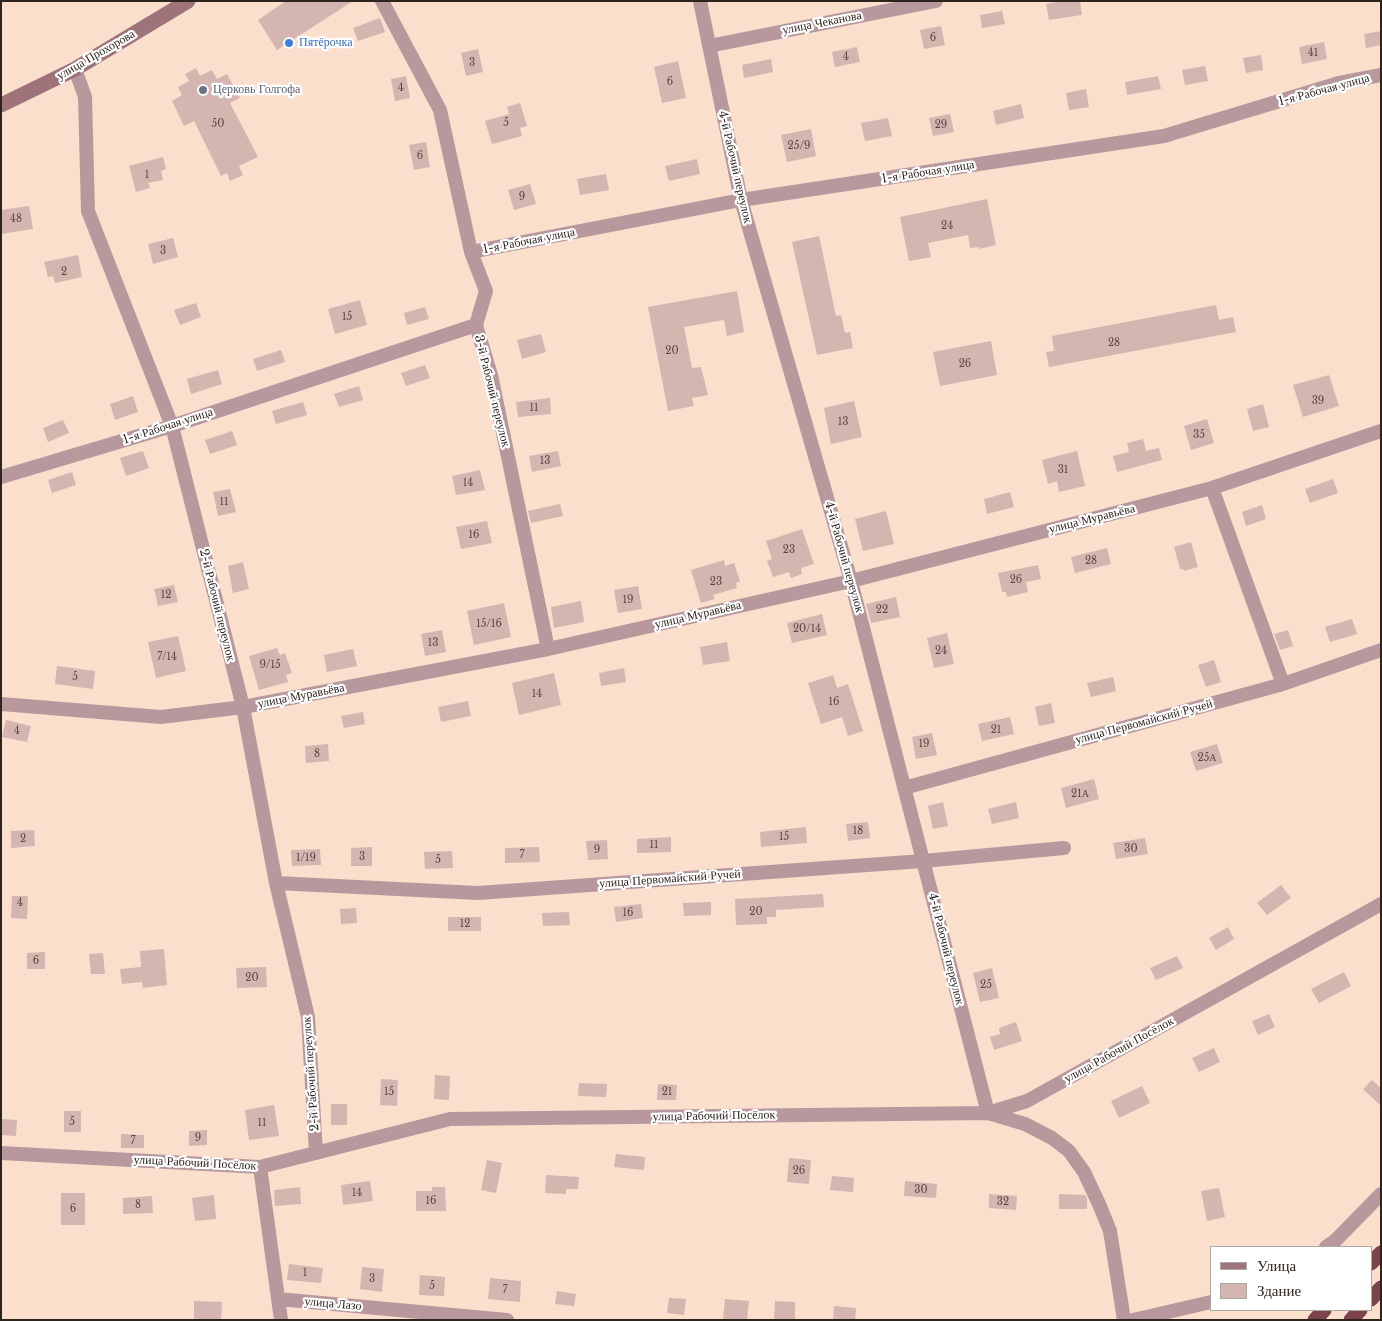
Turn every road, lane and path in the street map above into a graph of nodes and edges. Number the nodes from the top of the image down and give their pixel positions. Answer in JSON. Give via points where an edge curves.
{"nodes":[{"id":1,"x":188,"y":1,"type":"edge"},
{"id":2,"x":382,"y":1,"type":"edge"},
{"id":3,"x":700,"y":1,"type":"edge"},
{"id":4,"x":936,"y":1,"type":"edge"},
{"id":5,"x":709,"y":46,"type":"junction"},
{"id":6,"x":75,"y":70,"type":"junction"},
{"id":7,"x":1381,"y":75,"type":"edge"},
{"id":8,"x":1,"y":105,"type":"edge"},
{"id":9,"x":741,"y":200,"type":"junction"},
{"id":10,"x":471,"y":252,"type":"junction"},
{"id":11,"x":476,"y":326,"type":"junction"},
{"id":12,"x":172,"y":426,"type":"junction"},
{"id":13,"x":1381,"y":431,"type":"edge"},
{"id":14,"x":1,"y":478,"type":"edge"},
{"id":15,"x":1212,"y":488,"type":"junction"},
{"id":16,"x":851,"y":581,"type":"junction"},
{"id":17,"x":548,"y":649,"type":"junction"},
{"id":18,"x":1381,"y":650,"type":"edge"},
{"id":19,"x":1283,"y":684,"type":"junction"},
{"id":20,"x":1,"y":704,"type":"edge"},
{"id":21,"x":243,"y":706,"type":"junction"},
{"id":22,"x":904,"y":788,"type":"junction"},
{"id":23,"x":1064,"y":848,"type":"dead end"},
{"id":24,"x":923,"y":861,"type":"junction"},
{"id":25,"x":276,"y":883,"type":"junction"},
{"id":26,"x":1381,"y":904,"type":"edge"},
{"id":27,"x":988,"y":1113,"type":"junction"},
{"id":28,"x":1,"y":1153,"type":"edge"},
{"id":29,"x":316,"y":1153,"type":"junction"},
{"id":30,"x":260,"y":1167,"type":"junction"},
{"id":31,"x":1381,"y":1194,"type":"edge"},
{"id":32,"x":1327,"y":1246,"type":"edge"},
{"id":33,"x":1381,"y":1253,"type":"edge"},
{"id":34,"x":1372,"y":1262,"type":"edge"},
{"id":35,"x":1381,"y":1288,"type":"edge"},
{"id":36,"x":1372,"y":1298,"type":"edge"},
{"id":37,"x":278,"y":1299,"type":"junction"},
{"id":38,"x":1210,"y":1302,"type":"edge"},
{"id":39,"x":281,"y":1320,"type":"edge"},
{"id":40,"x":507,"y":1320,"type":"edge"},
{"id":41,"x":1124,"y":1320,"type":"edge"},
{"id":42,"x":1133,"y":1320,"type":"edge"}],
"edges":[{"from":1,"to":6,"type":"street","name":"улица Прохорова"},
{"from":2,"to":10,"type":"street","name":"3-й Рабочий переулок","via":[[440,110]]},
{"from":3,"to":5,"type":"street","name":"4-й Рабочий переулок"},
{"from":4,"to":5,"type":"street","name":"улица Чеканова"},
{"from":5,"to":9,"type":"street","name":"4-й Рабочий переулок"},
{"from":6,"to":8,"type":"street","name":"улица Прохорова"},
{"from":6,"to":12,"type":"street","name":"2-й Рабочий переулок","via":[[85,97],[88,211]]},
{"from":7,"to":9,"type":"street","name":"1-я Рабочая улица","via":[[1338,83],[1164,136]]},
{"from":9,"to":10,"type":"street","name":"1-я Рабочая улица"},
{"from":9,"to":16,"type":"street","name":"4-й Рабочий переулок"},
{"from":10,"to":11,"type":"street","name":"3-й Рабочий переулок","via":[[486,291]]},
{"from":11,"to":12,"type":"street","name":"1-я Рабочая улица"},
{"from":11,"to":17,"type":"street","name":"3-й Рабочий переулок","via":[[490,375]]},
{"from":12,"to":14,"type":"street","name":"1-я Рабочая улица"},
{"from":12,"to":21,"type":"street","name":"2-й Рабочий переулок"},
{"from":13,"to":15,"type":"street","name":"улица Муравьёва"},
{"from":15,"to":16,"type":"street","name":"улица Муравьёва"},
{"from":15,"to":19,"type":"street"},
{"from":16,"to":17,"type":"street","name":"улица Муравьёва"},
{"from":16,"to":22,"type":"street","name":"4-й Рабочий переулок"},
{"from":17,"to":21,"type":"street","name":"улица Муравьёва"},
{"from":18,"to":19,"type":"street","name":"улица Первомайский Ручей"},
{"from":19,"to":22,"type":"street","name":"улица Первомайский Ручей"},
{"from":20,"to":21,"type":"street","name":"улица Муравьёва","via":[[161,717]]},
{"from":21,"to":25,"type":"street","name":"2-й Рабочий переулок"},
{"from":22,"to":24,"type":"street","name":"4-й Рабочий переулок"},
{"from":23,"to":24,"type":"street","name":"улица Первомайский Ручей"},
{"from":24,"to":25,"type":"street","name":"улица Первомайский Ручей","via":[[478,893]]},
{"from":24,"to":27,"type":"street","name":"4-й Рабочий переулок"},
{"from":25,"to":29,"type":"street","name":"2-й Рабочий переулок","via":[[308,1017]]},
{"from":26,"to":27,"type":"street","name":"улица Рабочий Посёлок","via":[[1027,1101]]},
{"from":27,"to":29,"type":"street","name":"улица Рабочий Посёлок","via":[[450,1119]]},
{"from":27,"to":41,"type":"street","via":[[1025,1124],[1052,1138],[1068,1151],[1084,1172],[1110,1231]]},
{"from":28,"to":30,"type":"street","name":"улица Рабочий Посёлок"},
{"from":29,"to":30,"type":"street","name":"улица Рабочий Посёлок"},
{"from":30,"to":37,"type":"street"},
{"from":31,"to":32,"type":"street"},
{"from":33,"to":34,"type":"highway"},
{"from":35,"to":36,"type":"highway"},
{"from":37,"to":39,"type":"street"},
{"from":37,"to":40,"type":"street","name":"улица Лазо"},
{"from":38,"to":42,"type":"street"}]}
